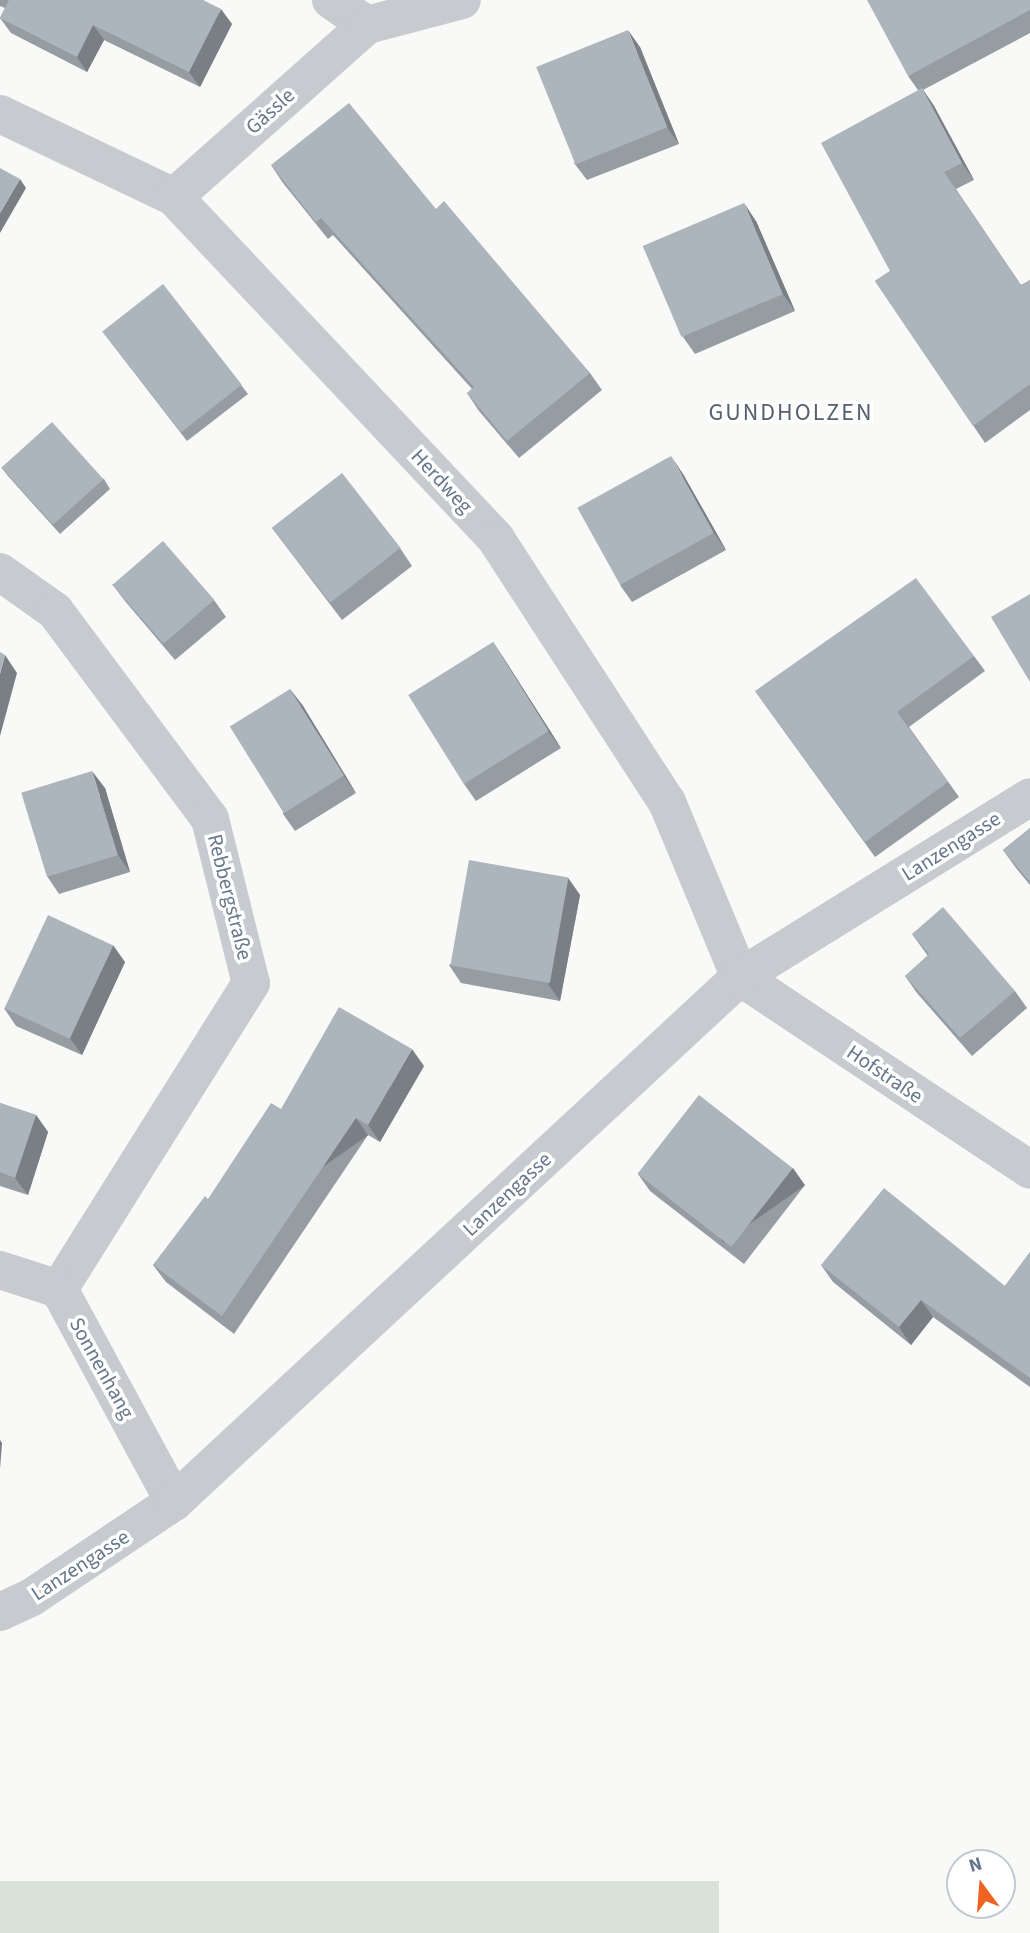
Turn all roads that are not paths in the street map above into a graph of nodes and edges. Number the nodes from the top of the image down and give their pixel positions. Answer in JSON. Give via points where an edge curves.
{"nodes":[{"id":1,"x":331,"y":0,"type":"edge"},
{"id":2,"x":463,"y":0,"type":"edge"},
{"id":3,"x":367,"y":25,"type":"junction"},
{"id":4,"x":0,"y":114,"type":"edge"},
{"id":5,"x":174,"y":197,"type":"junction"},
{"id":6,"x":0,"y":572,"type":"edge"},
{"id":7,"x":1030,"y":797,"type":"edge"},
{"id":8,"x":740,"y":977,"type":"junction"},
{"id":9,"x":1030,"y":1170,"type":"edge"},
{"id":10,"x":0,"y":1270,"type":"edge"},
{"id":11,"x":59,"y":1289,"type":"junction"},
{"id":12,"x":174,"y":1502,"type":"junction"},
{"id":13,"x":0,"y":1612,"type":"edge"}],
"edges":[{"from":1,"to":3,"type":"street"},
{"from":2,"to":3,"type":"street","name":"Gässle"},
{"from":3,"to":5,"type":"street","name":"Gässle"},
{"from":4,"to":5,"type":"street","name":"Herdweg"},
{"from":5,"to":8,"type":"street","name":"Herdweg","via":[[496,539],[667,802]]},
{"from":6,"to":11,"type":"street","name":"Rebbergstraße","via":[[55,611],[211,819],[251,983]]},
{"from":7,"to":8,"type":"street","name":"Lanzengasse"},
{"from":8,"to":9,"type":"street","name":"Hofstraße"},
{"from":8,"to":12,"type":"street","name":"Lanzengasse"},
{"from":10,"to":11,"type":"street"},
{"from":11,"to":12,"type":"street","name":"Sonnenhang"},
{"from":12,"to":13,"type":"street","name":"Lanzengasse","via":[[33,1597]]}]}
